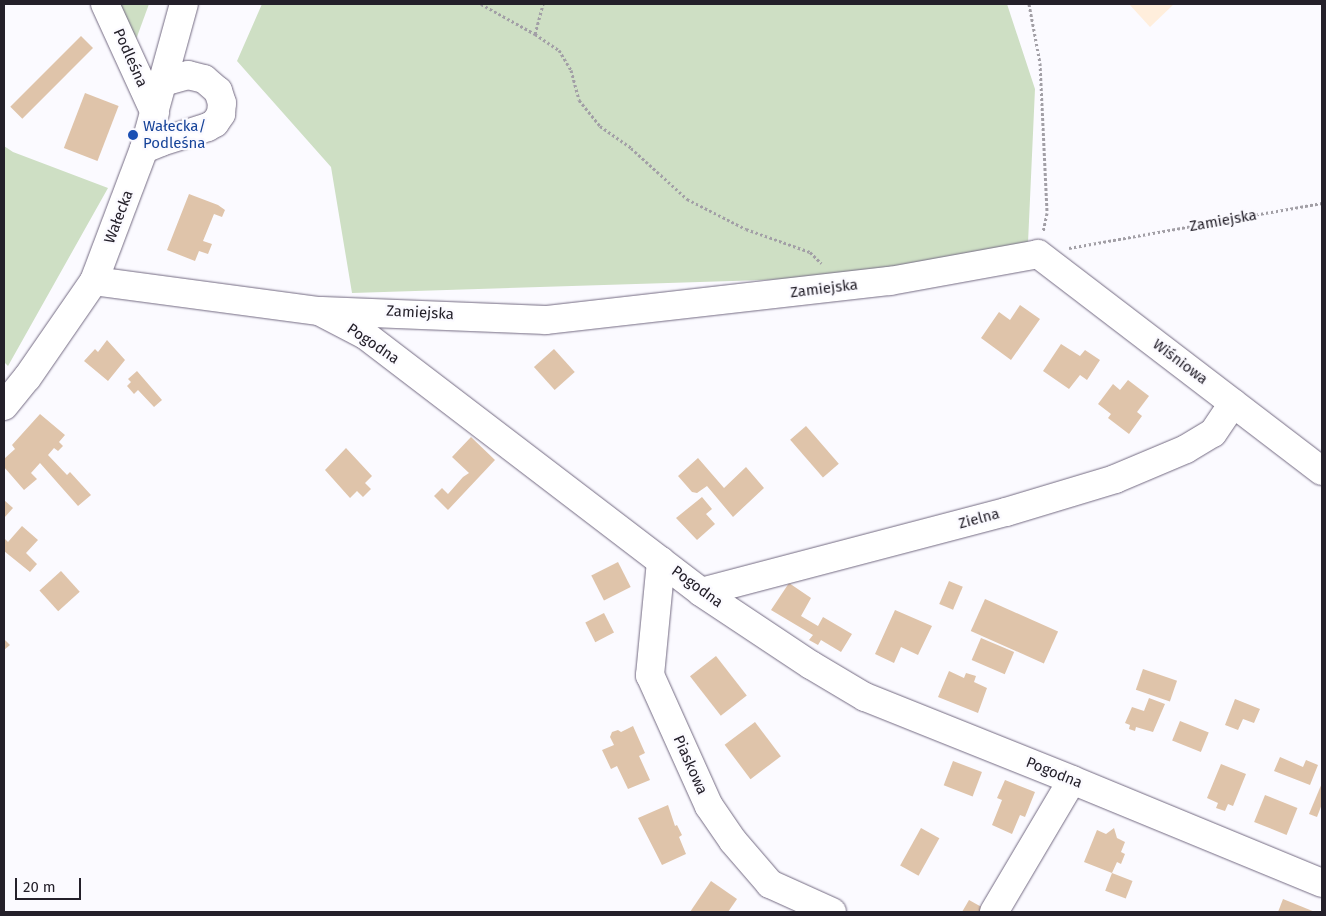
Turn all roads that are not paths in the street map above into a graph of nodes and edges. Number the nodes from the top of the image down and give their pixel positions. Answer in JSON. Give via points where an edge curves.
{"nodes":[{"id":1,"x":105,"y":4,"type":"edge"},
{"id":2,"x":184,"y":4,"type":"edge"},
{"id":3,"x":164,"y":82,"type":"junction"},
{"id":4,"x":155,"y":113,"type":"junction"},
{"id":5,"x":144,"y":149,"type":"junction"},
{"id":6,"x":1038,"y":254,"type":"joint"},
{"id":7,"x":94,"y":281,"type":"junction"},
{"id":8,"x":319,"y":311,"type":"junction"},
{"id":9,"x":1233,"y":403,"type":"junction"},
{"id":10,"x":4,"y":406,"type":"edge"},
{"id":11,"x":1322,"y":471,"type":"edge"},
{"id":12,"x":661,"y":561,"type":"junction"},
{"id":13,"x":701,"y":592,"type":"junction"},
{"id":14,"x":1072,"y":780,"type":"junction"},
{"id":15,"x":1322,"y":884,"type":"edge"},
{"id":16,"x":832,"y":912,"type":"edge"},
{"id":17,"x":994,"y":912,"type":"edge"}],
"edges":[{"from":1,"to":4,"type":"street","name":"Podleśna"},
{"from":2,"to":3,"type":"street","name":"Wałecka"},
{"from":3,"to":4,"type":"street","name":"Wałecka"},
{"from":3,"to":5,"type":"street","via":[[188,75],[204,79],[218,91],[221,114],[208,127]]},
{"from":4,"to":5,"type":"street","name":"Wałecka"},
{"from":5,"to":7,"type":"street","name":"Wałecka"},
{"from":6,"to":8,"type":"street","name":"Zamiejska","via":[[890,281],[546,320]]},
{"from":6,"to":9,"type":"street","name":"Wiśniowa"},
{"from":7,"to":8,"type":"street","name":"Pogodna"},
{"from":7,"to":10,"type":"street","name":"Wałecka"},
{"from":8,"to":12,"type":"street","name":"Pogodna","via":[[365,335]]},
{"from":9,"to":11,"type":"street","name":"Wiśniowa"},
{"from":9,"to":13,"type":"street","name":"Zielna","via":[[1214,433],[1186,450],[1115,479],[1006,512]]},
{"from":12,"to":13,"type":"street","name":"Pogodna"},
{"from":12,"to":16,"type":"street","name":"Piaskowa","via":[[650,675],[708,806],[732,841],[770,884]]},
{"from":13,"to":14,"type":"street","name":"Pogodna","via":[[865,697]]},
{"from":14,"to":15,"type":"street","name":"Pogodna"},
{"from":14,"to":17,"type":"street"}]}
